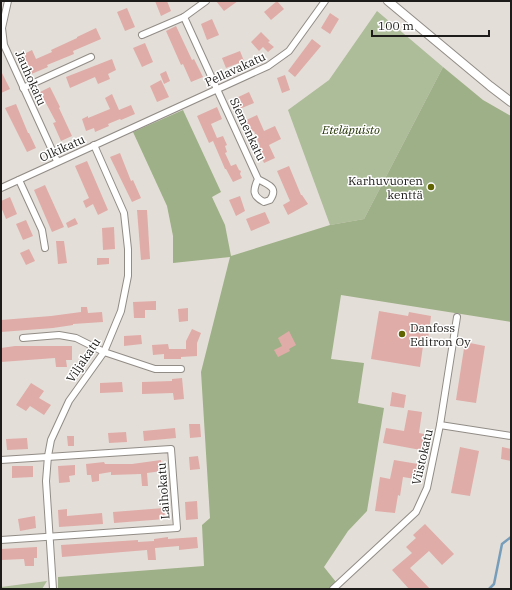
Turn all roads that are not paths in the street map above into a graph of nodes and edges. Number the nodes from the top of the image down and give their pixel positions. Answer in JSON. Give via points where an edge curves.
{"nodes":[{"id":1,"x":8,"y":1,"type":"edge"},
{"id":2,"x":206,"y":1,"type":"edge"},
{"id":3,"x":325,"y":1,"type":"edge"},
{"id":4,"x":388,"y":1,"type":"edge"},
{"id":5,"x":184,"y":17,"type":"junction"},
{"id":6,"x":142,"y":34,"type":"dead end"},
{"id":7,"x":91,"y":58,"type":"dead end"},
{"id":8,"x":23,"y":88,"type":"junction"},
{"id":9,"x":217,"y":89,"type":"junction"},
{"id":10,"x":511,"y":102,"type":"edge"},
{"id":11,"x":131,"y":129,"type":"joint"},
{"id":12,"x":94,"y":145,"type":"junction"},
{"id":13,"x":57,"y":161,"type":"junction"},
{"id":14,"x":258,"y":179,"type":"dead end"},
{"id":15,"x":19,"y":180,"type":"junction"},
{"id":16,"x":1,"y":188,"type":"edge"},
{"id":17,"x":45,"y":248,"type":"dead end"},
{"id":18,"x":457,"y":317,"type":"dead end"},
{"id":19,"x":23,"y":338,"type":"dead end"},
{"id":20,"x":104,"y":352,"type":"junction"},
{"id":21,"x":181,"y":369,"type":"dead end"},
{"id":22,"x":440,"y":425,"type":"junction"},
{"id":23,"x":511,"y":436,"type":"edge"},
{"id":24,"x":48,"y":456,"type":"junction"},
{"id":25,"x":1,"y":460,"type":"edge"},
{"id":26,"x":50,"y":536,"type":"junction"},
{"id":27,"x":1,"y":540,"type":"edge"},
{"id":28,"x":53,"y":589,"type":"edge"},
{"id":29,"x":333,"y":589,"type":"edge"}],
"edges":[{"from":1,"to":8,"type":"street","name":"Jauhokatu","via":[[2,37]]},
{"from":2,"to":5,"type":"street"},
{"from":3,"to":9,"type":"street","name":"Pellavakatu","via":[[289,51],[278,60]]},
{"from":4,"to":10,"type":"street"},
{"from":5,"to":6,"type":"street"},
{"from":5,"to":9,"type":"street","name":"Siemenkatu"},
{"from":7,"to":8,"type":"street"},
{"from":8,"to":13,"type":"street","name":"Jauhokatu"},
{"from":9,"to":11,"type":"street","name":"Pellavakatu"},
{"from":9,"to":14,"type":"street","name":"Siemenkatu"},
{"from":11,"to":12,"type":"street","name":"Olkikatu"},
{"from":12,"to":13,"type":"street","name":"Olkikatu"},
{"from":12,"to":20,"type":"street","name":"Viljakatu","via":[[124,213],[128,249],[128,276],[121,311]]},
{"from":13,"to":15,"type":"street","name":"Olkikatu"},
{"from":15,"to":16,"type":"street","name":"Olkikatu"},
{"from":15,"to":17,"type":"street","via":[[42,230]]},
{"from":18,"to":22,"type":"street","name":"Viistokatu"},
{"from":19,"to":20,"type":"street","via":[[59,335],[76,338]]},
{"from":20,"to":21,"type":"street","via":[[155,368]]},
{"from":20,"to":24,"type":"street","name":"Viljakatu","via":[[69,401],[51,440]]},
{"from":22,"to":23,"type":"street"},
{"from":22,"to":29,"type":"street","name":"Viistokatu","via":[[428,488],[416,512]]},
{"from":24,"to":25,"type":"street"},
{"from":24,"to":26,"type":"street","name":"Viljakatu","via":[[46,481]]},
{"from":24,"to":26,"type":"street","name":"Laihokatu","via":[[171,449],[177,528]]},
{"from":26,"to":27,"type":"street"},
{"from":26,"to":28,"type":"street","name":"Viljakatu"}]}
